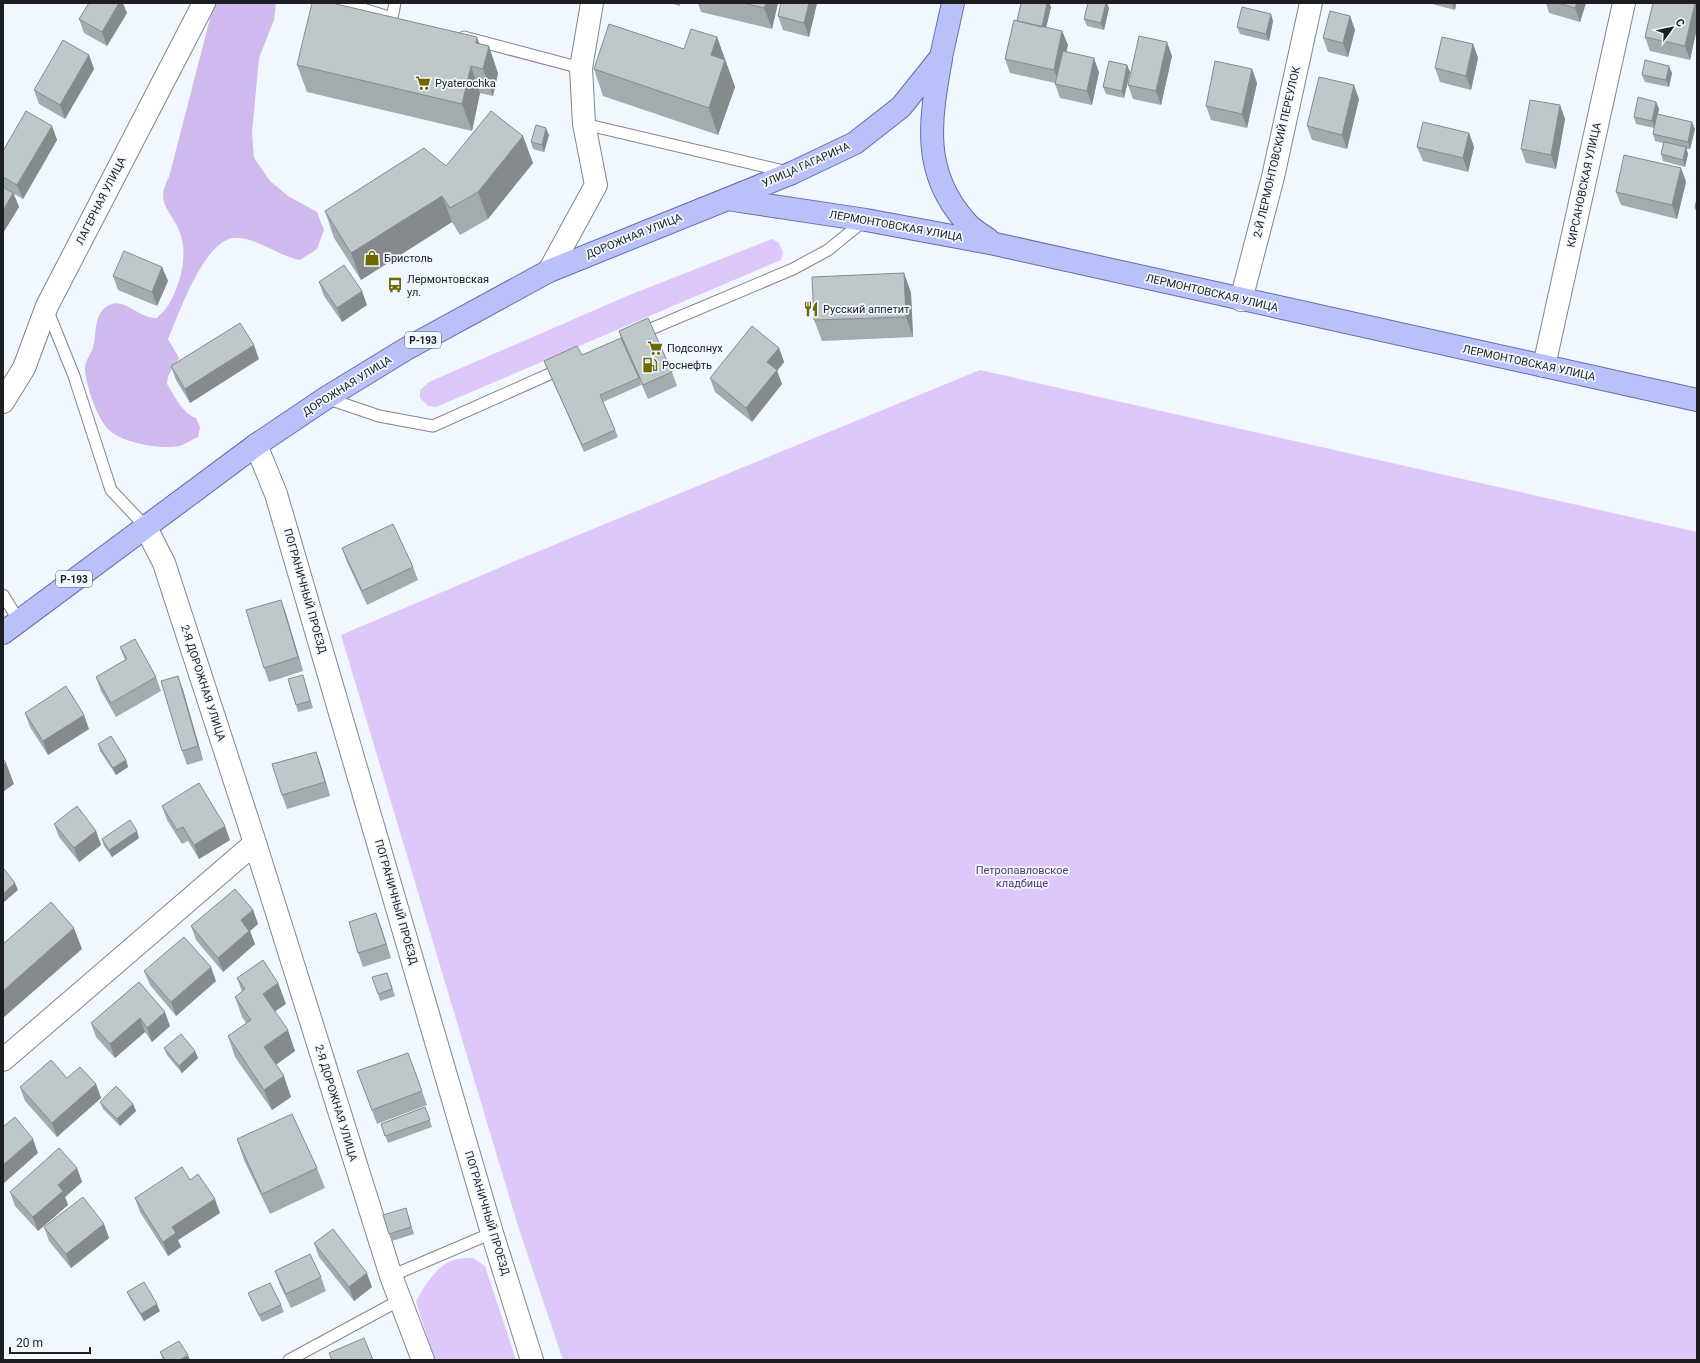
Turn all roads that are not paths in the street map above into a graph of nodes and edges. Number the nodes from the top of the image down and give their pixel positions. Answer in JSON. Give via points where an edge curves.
{"nodes":[{"id":1,"x":204,"y":3,"type":"edge"},
{"id":2,"x":344,"y":3,"type":"edge"},
{"id":3,"x":395,"y":3,"type":"edge"},
{"id":4,"x":592,"y":3,"type":"edge"},
{"id":5,"x":953,"y":3,"type":"edge"},
{"id":6,"x":1311,"y":3,"type":"edge"},
{"id":7,"x":1624,"y":3,"type":"edge"},
{"id":8,"x":453,"y":34,"type":"edge"},
{"id":9,"x":941,"y":57,"type":"junction"},
{"id":10,"x":581,"y":68,"type":"junction"},
{"id":11,"x":584,"y":124,"type":"junction"},
{"id":12,"x":792,"y":172,"type":"junction"},
{"id":13,"x":726,"y":199,"type":"junction"},
{"id":14,"x":866,"y":220,"type":"junction"},
{"id":15,"x":995,"y":244,"type":"junction"},
{"id":16,"x":549,"y":271,"type":"junction"},
{"id":17,"x":1241,"y":300,"type":"junction"},
{"id":18,"x":46,"y":306,"type":"junction"},
{"id":19,"x":630,"y":338,"type":"edge"},
{"id":20,"x":571,"y":364,"type":"edge"},
{"id":21,"x":1544,"y":366,"type":"junction"},
{"id":22,"x":326,"y":398,"type":"junction"},
{"id":23,"x":1697,"y":400,"type":"edge"},
{"id":24,"x":3,"y":402,"type":"edge"},
{"id":25,"x":256,"y":445,"type":"junction"},
{"id":26,"x":145,"y":526,"type":"junction"},
{"id":27,"x":3,"y":595,"type":"edge"},
{"id":28,"x":11,"y":627,"type":"edge"},
{"id":29,"x":254,"y":843,"type":"junction"},
{"id":30,"x":3,"y":1060,"type":"edge"},
{"id":31,"x":492,"y":1233,"type":"junction"},
{"id":32,"x":391,"y":1276,"type":"junction"},
{"id":33,"x":400,"y":1300,"type":"junction"},
{"id":34,"x":290,"y":1360,"type":"edge"},
{"id":35,"x":423,"y":1360,"type":"edge"},
{"id":36,"x":532,"y":1360,"type":"edge"}],
"edges":[{"from":1,"to":18,"type":"street","name":"ЛАГЕРНАЯ УЛИЦА"},
{"from":2,"to":3,"type":"lane","via":[[396,19]]},
{"from":4,"to":10,"type":"street"},
{"from":5,"to":9,"type":"main road","name":"УЛИЦА ГАГАРИНА"},
{"from":6,"to":17,"type":"street","name":"2-Й ЛЕРМОНТОВСКИЙ ПЕРЕУЛОК","via":[[1273,177]]},
{"from":7,"to":21,"type":"street","name":"КИРСАНОВСКАЯ УЛИЦА"},
{"from":8,"to":10,"type":"lane"},
{"from":9,"to":12,"type":"main road","name":"УЛИЦА ГАГАРИНА","via":[[901,107],[855,143]]},
{"from":9,"to":15,"type":"main road","via":[[932,111],[931,140],[936,169],[948,197],[967,223]]},
{"from":10,"to":11,"type":"street"},
{"from":11,"to":12,"type":"lane"},
{"from":11,"to":16,"type":"street","via":[[596,185]]},
{"from":12,"to":13,"type":"main road","name":"УЛИЦА ГАГАРИНА"},
{"from":13,"to":14,"type":"main road","name":"ЛЕРМОНТОВСКАЯ УЛИЦА"},
{"from":13,"to":16,"type":"main road","name":"ДОРОЖНАЯ УЛИЦА","number":"Р-193"},
{"from":14,"to":15,"type":"main road","name":"ЛЕРМОНТОВСКАЯ УЛИЦА"},
{"from":14,"to":19,"type":"lane","via":[[828,250],[793,269]]},
{"from":15,"to":17,"type":"main road","name":"ЛЕРМОНТОВСКАЯ УЛИЦА"},
{"from":16,"to":22,"type":"main road","name":"ДОРОЖНАЯ УЛИЦА","number":"Р-193","via":[[406,350]]},
{"from":17,"to":21,"type":"main road","name":"ЛЕРМОНТОВСКАЯ УЛИЦА"},
{"from":18,"to":24,"type":"street","name":"ЛАГЕРНАЯ УЛИЦА","via":[[24,368]]},
{"from":18,"to":26,"type":"lane","via":[[74,376],[111,490]]},
{"from":20,"to":22,"type":"lane","via":[[432,426],[380,416]]},
{"from":21,"to":23,"type":"main road","name":"ЛЕРМОНТОВСКАЯ УЛИЦА"},
{"from":22,"to":25,"type":"main road","name":"ДОРОЖНАЯ УЛИЦА","number":"Р-193"},
{"from":25,"to":26,"type":"main road","name":"ДОРОЖНАЯ УЛИЦА","number":"Р-193"},
{"from":25,"to":31,"type":"street","name":"ПОГРАНИЧНЫЙ ПРОЕЗД","via":[[276,494]]},
{"from":26,"to":28,"type":"main road","name":"ДОРОЖНАЯ УЛИЦА","number":"Р-193"},
{"from":26,"to":29,"type":"street","name":"2-Я ДОРОЖНАЯ УЛИЦА","via":[[164,563]]},
{"from":27,"to":28,"type":"lane"},
{"from":29,"to":30,"type":"street"},
{"from":29,"to":32,"type":"street","name":"2-Я ДОРОЖНАЯ УЛИЦА"},
{"from":31,"to":32,"type":"lane"},
{"from":31,"to":36,"type":"street","name":"ПОГРАНИЧНЫЙ ПРОЕЗД"},
{"from":32,"to":33,"type":"street","name":"2-Я ДОРОЖНАЯ УЛИЦА"},
{"from":33,"to":34,"type":"lane"},
{"from":33,"to":35,"type":"street","name":"2-Я ДОРОЖНАЯ УЛИЦА"}]}
